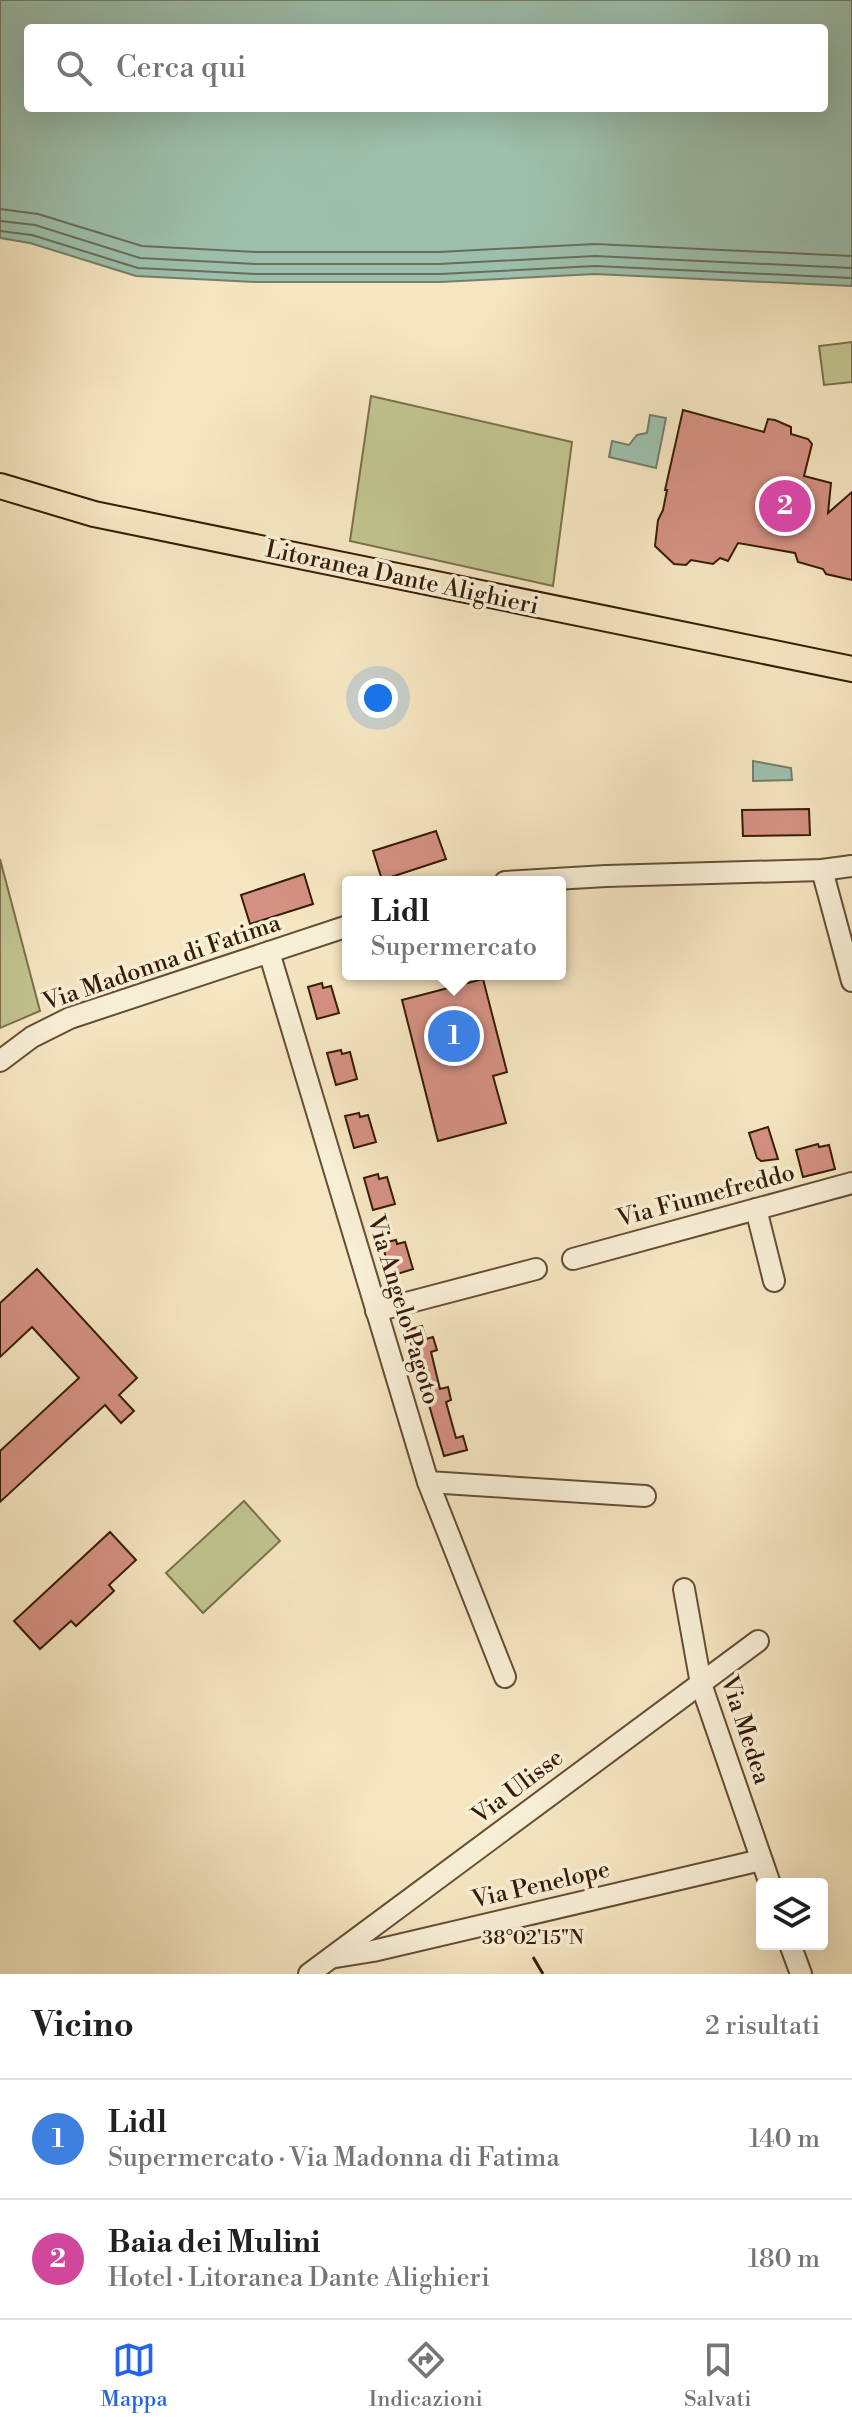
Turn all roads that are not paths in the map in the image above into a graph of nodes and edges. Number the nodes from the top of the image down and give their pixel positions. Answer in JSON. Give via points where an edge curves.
{"nodes":[{"id":1,"x":0,"y":486,"type":"edge"},
{"id":2,"x":805,"y":662,"type":"junction"},
{"id":3,"x":852,"y":669,"type":"edge"},
{"id":4,"x":852,"y":685,"type":"edge"},
{"id":5,"x":852,"y":866,"type":"edge"},
{"id":6,"x":822,"y":870,"type":"junction"},
{"id":7,"x":566,"y":878,"type":"edge"},
{"id":8,"x":342,"y":928,"type":"edge"},
{"id":9,"x":269,"y":952,"type":"junction"},
{"id":10,"x":852,"y":981,"type":"edge"},
{"id":11,"x":0,"y":1061,"type":"edge"},
{"id":12,"x":852,"y":1183,"type":"edge"},
{"id":13,"x":756,"y":1209,"type":"junction"},
{"id":14,"x":573,"y":1259,"type":"dead end"},
{"id":15,"x":536,"y":1269,"type":"dead end"},
{"id":16,"x":774,"y":1281,"type":"dead end"},
{"id":17,"x":376,"y":1311,"type":"junction"},
{"id":18,"x":428,"y":1482,"type":"junction"},
{"id":19,"x":645,"y":1496,"type":"dead end"},
{"id":20,"x":684,"y":1589,"type":"dead end"},
{"id":21,"x":758,"y":1641,"type":"dead end"},
{"id":22,"x":505,"y":1677,"type":"dead end"},
{"id":23,"x":701,"y":1684,"type":"junction"},
{"id":24,"x":761,"y":1860,"type":"junction"},
{"id":25,"x":768,"y":1878,"type":"edge"},
{"id":26,"x":792,"y":1950,"type":"edge"},
{"id":27,"x":332,"y":1957,"type":"junction"},
{"id":28,"x":309,"y":1974,"type":"edge"},
{"id":29,"x":801,"y":1974,"type":"edge"}],
"edges":[{"from":1,"to":2,"type":"main road","name":"Litoranea Dante Alighieri","via":[[94,514]]},
{"from":2,"to":3,"type":"main road"},
{"from":2,"to":4,"type":"main road"},
{"from":5,"to":6,"type":"street"},
{"from":6,"to":7,"type":"street"},
{"from":6,"to":10,"type":"street"},
{"from":8,"to":9,"type":"street","name":"Via Madonna di Fatima"},
{"from":9,"to":11,"type":"street","name":"Via Madonna di Fatima","via":[[70,1018]]},
{"from":9,"to":17,"type":"street","name":"Via Angelo Pagoto"},
{"from":12,"to":13,"type":"street","name":"Via Fiumefreddo"},
{"from":13,"to":14,"type":"street","name":"Via Fiumefreddo"},
{"from":13,"to":16,"type":"street"},
{"from":15,"to":17,"type":"street"},
{"from":17,"to":18,"type":"street","name":"Via Angelo Pagoto"},
{"from":18,"to":19,"type":"street"},
{"from":18,"to":22,"type":"street","name":"Via Angelo Pagoto"},
{"from":20,"to":23,"type":"street","name":"Via Medea"},
{"from":21,"to":23,"type":"street","name":"Via Ulisse"},
{"from":23,"to":24,"type":"street","name":"Via Medea"},
{"from":23,"to":27,"type":"street","name":"Via Ulisse"},
{"from":24,"to":25,"type":"street","name":"Via Medea"},
{"from":24,"to":27,"type":"street","name":"Via Penelope"},
{"from":26,"to":29,"type":"street"},
{"from":27,"to":28,"type":"street","name":"Via Ulisse"}]}
